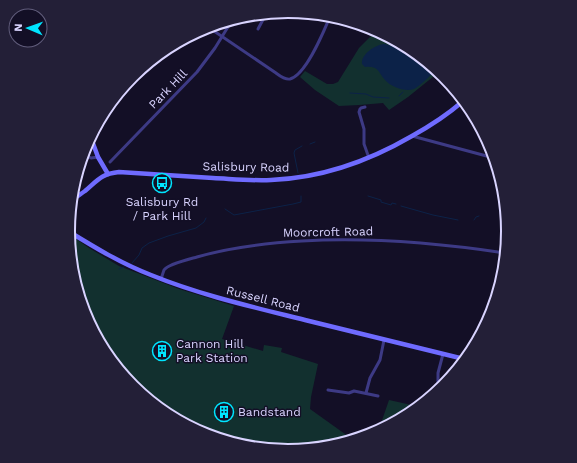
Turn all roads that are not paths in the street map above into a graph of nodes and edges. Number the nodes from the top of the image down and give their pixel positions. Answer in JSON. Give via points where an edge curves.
{"nodes":[{"id":1,"x":263,"y":20,"type":"edge"},
{"id":2,"x":328,"y":22,"type":"edge"},
{"id":3,"x":229,"y":26,"type":"edge"},
{"id":4,"x":258,"y":29,"type":"dead end"},
{"id":5,"x":214,"y":31,"type":"edge"},
{"id":6,"x":223,"y":37,"type":"junction"},
{"id":7,"x":459,"y":104,"type":"edge"},
{"id":8,"x":365,"y":107,"type":"dead end"},
{"id":9,"x":412,"y":136,"type":"junction"},
{"id":10,"x":94,"y":145,"type":"edge"},
{"id":11,"x":98,"y":156,"type":"junction"},
{"id":12,"x":88,"y":157,"type":"edge"},
{"id":13,"x":489,"y":157,"type":"edge"},
{"id":14,"x":369,"y":158,"type":"junction"},
{"id":15,"x":110,"y":162,"type":"dead end"},
{"id":16,"x":108,"y":174,"type":"junction"},
{"id":17,"x":78,"y":196,"type":"edge"},
{"id":18,"x":75,"y":235,"type":"edge"},
{"id":19,"x":501,"y":252,"type":"edge"},
{"id":20,"x":161,"y":279,"type":"junction"},
{"id":21,"x":384,"y":340,"type":"junction"},
{"id":22,"x":443,"y":354,"type":"junction"},
{"id":23,"x":460,"y":358,"type":"edge"},
{"id":24,"x":438,"y":383,"type":"dead end"},
{"id":25,"x":328,"y":390,"type":"dead end"},
{"id":26,"x":366,"y":393,"type":"junction"},
{"id":27,"x":378,"y":396,"type":"dead end"}],
"edges":[{"from":1,"to":4,"type":"street"},
{"from":2,"to":6,"type":"street","via":[[314,51],[299,73],[290,79],[276,73]]},
{"from":3,"to":6,"type":"street","name":"Park Hill"},
{"from":5,"to":6,"type":"street"},
{"from":6,"to":15,"type":"street","name":"Park Hill","via":[[197,72]]},
{"from":7,"to":9,"type":"street","name":"Salisbury Road"},
{"from":8,"to":14,"type":"street","via":[[360,109],[360,112],[364,144]]},
{"from":9,"to":13,"type":"street"},
{"from":9,"to":14,"type":"street","name":"Salisbury Road"},
{"from":10,"to":11,"type":"street"},
{"from":11,"to":12,"type":"street"},
{"from":11,"to":16,"type":"street"},
{"from":14,"to":16,"type":"street","name":"Salisbury Road","via":[[330,171],[272,180],[119,172]]},
{"from":16,"to":17,"type":"street"},
{"from":18,"to":20,"type":"street","name":"Russell Road","via":[[133,268]]},
{"from":19,"to":20,"type":"street","name":"Moorcroft Road","via":[[433,243],[368,239],[274,242],[238,247],[182,262],[164,270]]},
{"from":20,"to":21,"type":"street","name":"Russell Road","via":[[206,295]]},
{"from":21,"to":22,"type":"street","name":"Russell Road"},
{"from":21,"to":26,"type":"street","via":[[380,360],[370,378]]},
{"from":22,"to":23,"type":"street","name":"Russell Road"},
{"from":22,"to":24,"type":"street"},
{"from":25,"to":26,"type":"street"},
{"from":26,"to":27,"type":"street"}]}
